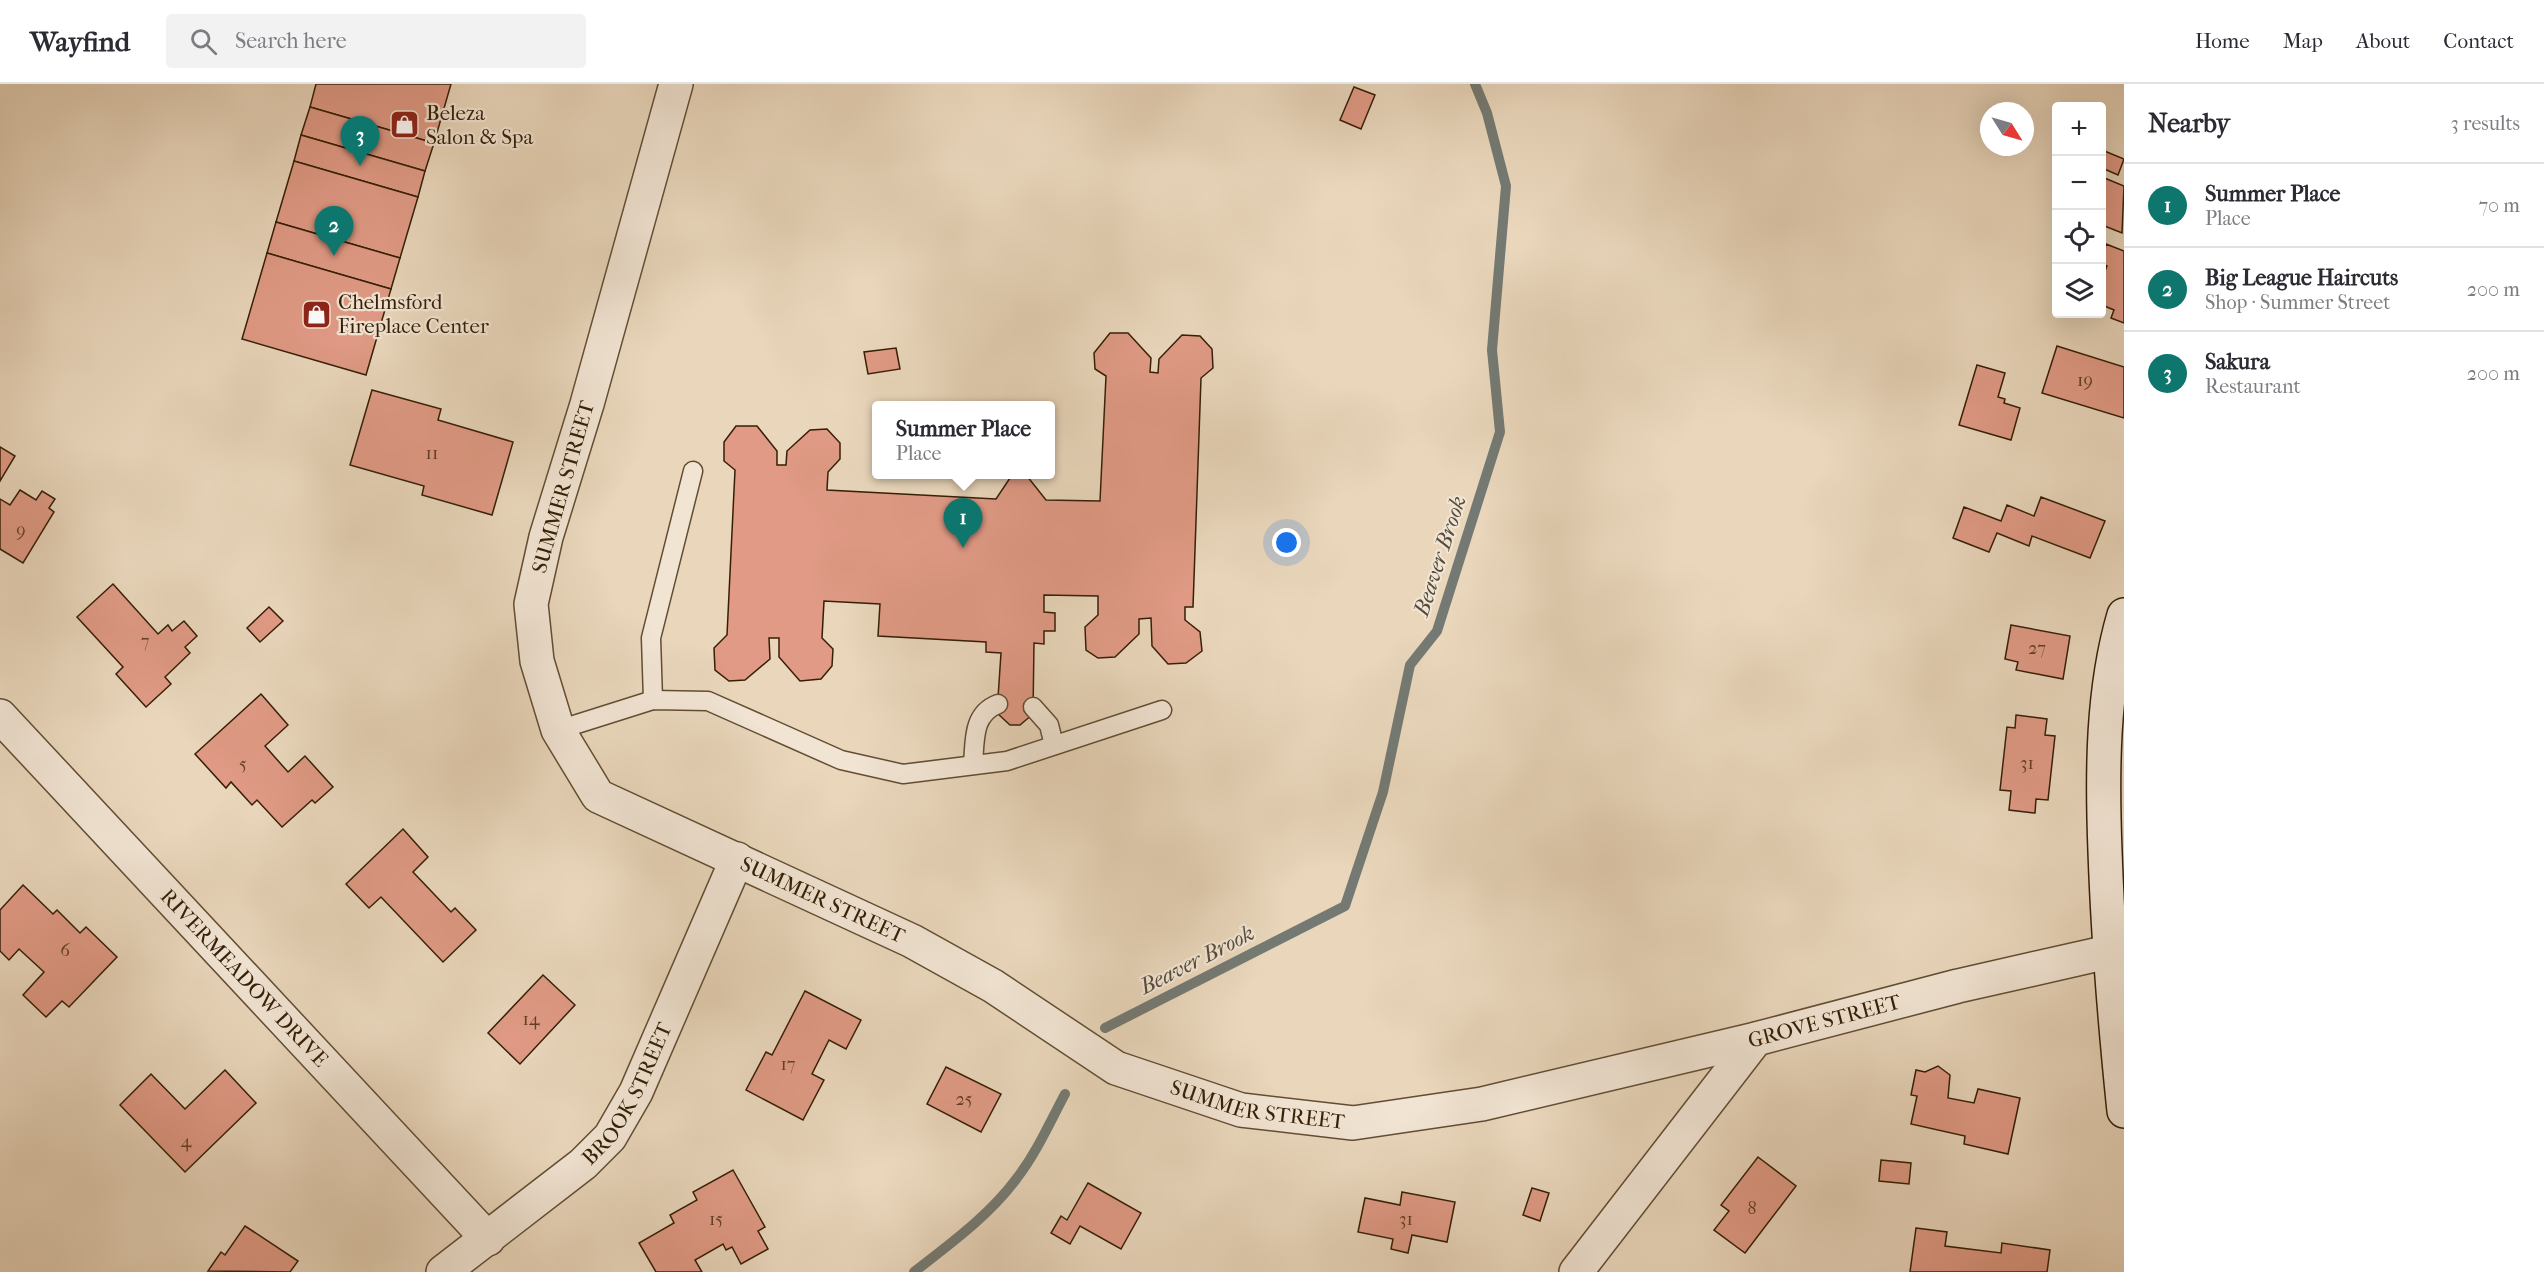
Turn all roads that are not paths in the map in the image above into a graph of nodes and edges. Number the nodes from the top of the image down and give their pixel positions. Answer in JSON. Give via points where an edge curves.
{"nodes":[{"id":1,"x":676,"y":84,"type":"edge"},
{"id":2,"x":693,"y":471,"type":"dead end"},
{"id":3,"x":2124,"y":615,"type":"edge"},
{"id":4,"x":653,"y":700,"type":"junction"},
{"id":5,"x":998,"y":704,"type":"dead end"},
{"id":6,"x":1033,"y":707,"type":"dead end"},
{"id":7,"x":1162,"y":710,"type":"dead end"},
{"id":8,"x":0,"y":716,"type":"edge"},
{"id":9,"x":558,"y":730,"type":"junction"},
{"id":10,"x":1054,"y":745,"type":"junction"},
{"id":11,"x":973,"y":765,"type":"junction"},
{"id":12,"x":737,"y":859,"type":"junction"},
{"id":13,"x":2108,"y":952,"type":"junction"},
{"id":14,"x":1756,"y":1039,"type":"junction"},
{"id":15,"x":2124,"y":1111,"type":"edge"},
{"id":16,"x":488,"y":1239,"type":"junction"},
{"id":17,"x":443,"y":1272,"type":"edge"},
{"id":18,"x":1576,"y":1272,"type":"edge"}],
"edges":[{"from":1,"to":9,"type":"street","name":"SUMMER STREET","via":[[546,537],[531,604],[537,661]]},
{"from":2,"to":4,"type":"lane","via":[[651,638]]},
{"from":3,"to":13,"type":"street","via":[[2115,644],[2102,771]]},
{"from":4,"to":9,"type":"lane"},
{"from":4,"to":11,"type":"lane","via":[[708,701],[841,760],[903,774]]},
{"from":5,"to":11,"type":"lane","via":[[988,708],[977,722]]},
{"from":6,"to":10,"type":"lane","via":[[1049,725]]},
{"from":7,"to":10,"type":"lane"},
{"from":8,"to":16,"type":"street","name":"RIVERMEADOW DRIVE"},
{"from":9,"to":12,"type":"street","name":"SUMMER STREET","via":[[598,796]]},
{"from":10,"to":11,"type":"lane","via":[[1006,761]]},
{"from":12,"to":14,"type":"street","name":"SUMMER STREET","via":[[912,941],[993,986],[1116,1068],[1241,1110],[1353,1123],[1482,1104]]},
{"from":12,"to":16,"type":"street","name":"BROOK STREET","via":[[636,1092],[610,1137],[583,1164]]},
{"from":13,"to":14,"type":"street","name":"GROVE STREET"},
{"from":13,"to":15,"type":"street"},
{"from":14,"to":18,"type":"street","name":"GROVE STREET"},
{"from":16,"to":17,"type":"street","name":"BROOK STREET"}]}
